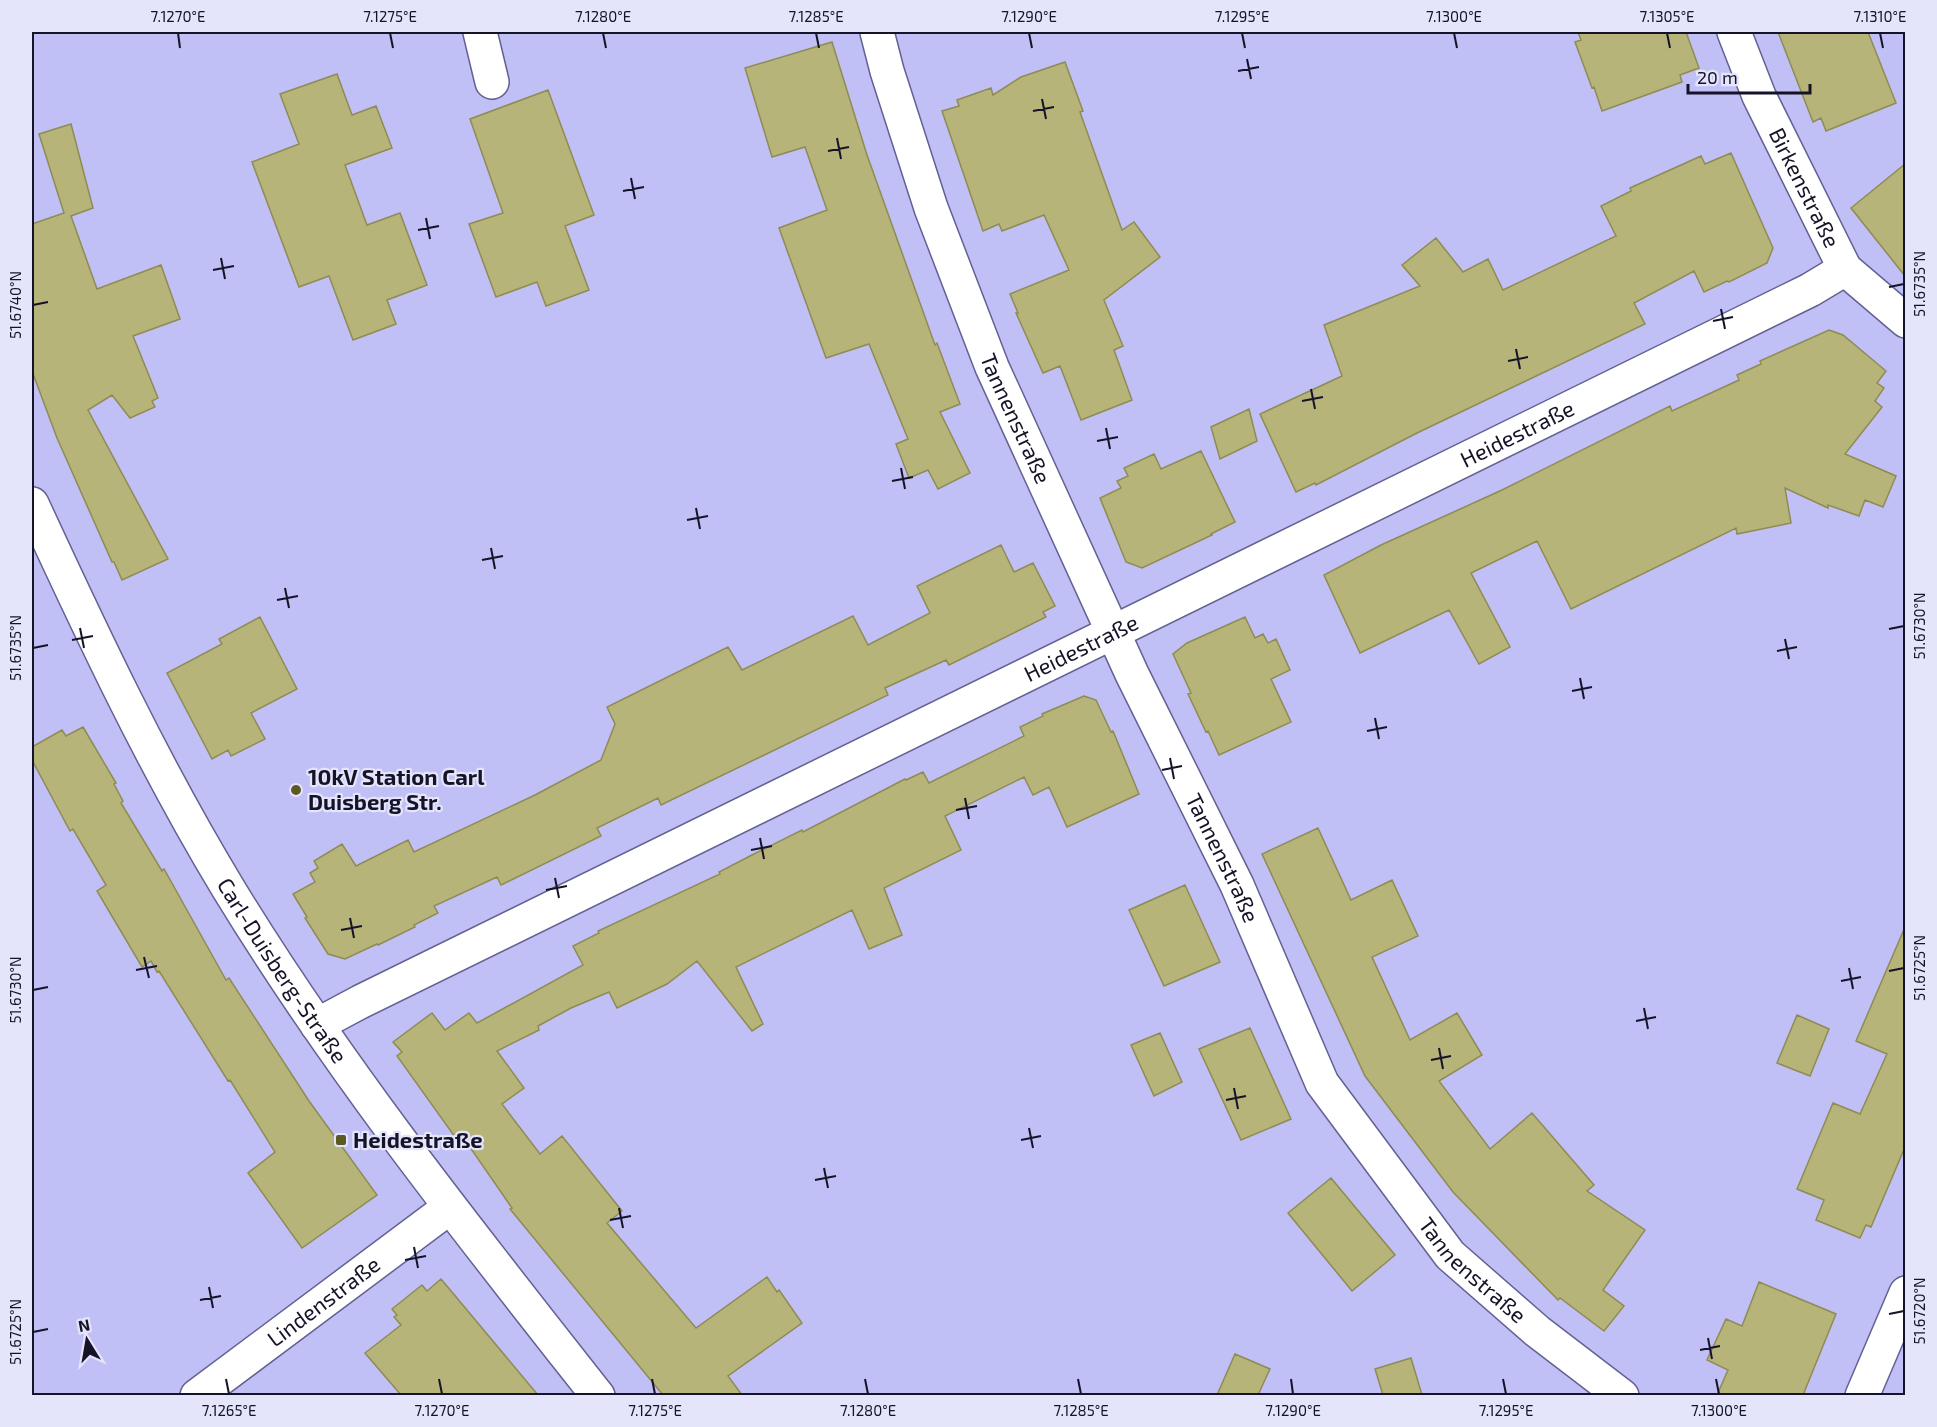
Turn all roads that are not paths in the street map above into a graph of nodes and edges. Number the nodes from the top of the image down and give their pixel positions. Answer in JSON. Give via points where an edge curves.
{"nodes":[{"id":1,"x":480,"y":32,"type":"edge"},
{"id":2,"x":877,"y":32,"type":"edge"},
{"id":3,"x":1734,"y":32,"type":"edge"},
{"id":4,"x":492,"y":82,"type":"dead end"},
{"id":5,"x":1845,"y":269,"type":"junction"},
{"id":6,"x":1905,"y":321,"type":"edge"},
{"id":7,"x":32,"y":504,"type":"edge"},
{"id":8,"x":1115,"y":632,"type":"junction"},
{"id":9,"x":317,"y":1025,"type":"junction"},
{"id":10,"x":450,"y":1207,"type":"junction"},
{"id":11,"x":1905,"y":1293,"type":"edge"},
{"id":12,"x":197,"y":1395,"type":"edge"},
{"id":13,"x":598,"y":1395,"type":"edge"},
{"id":14,"x":1622,"y":1395,"type":"edge"},
{"id":15,"x":1862,"y":1395,"type":"edge"}],
"edges":[{"from":1,"to":4,"type":"street"},
{"from":2,"to":8,"type":"street","name":"Tannenstraße","via":[[931,208],[992,367]]},
{"from":3,"to":5,"type":"street","name":"Birkenstraße","via":[[1759,96]]},
{"from":5,"to":6,"type":"street","name":"Birkenstraße"},
{"from":5,"to":8,"type":"street","name":"Heidestraße","via":[[1810,290]]},
{"from":7,"to":9,"type":"street","name":"Carl-Duisberg-Straße","via":[[100,652],[155,757],[228,887]]},
{"from":8,"to":9,"type":"street","name":"Heidestraße"},
{"from":8,"to":14,"type":"street","name":"Tannenstraße","via":[[1237,885],[1322,1083],[1450,1255],[1537,1331]]},
{"from":9,"to":10,"type":"street","name":"Carl-Duisberg-Straße"},
{"from":10,"to":12,"type":"street","name":"Lindenstraße"},
{"from":10,"to":13,"type":"street","name":"Carl-Duisberg-Straße"},
{"from":11,"to":15,"type":"street"}]}
